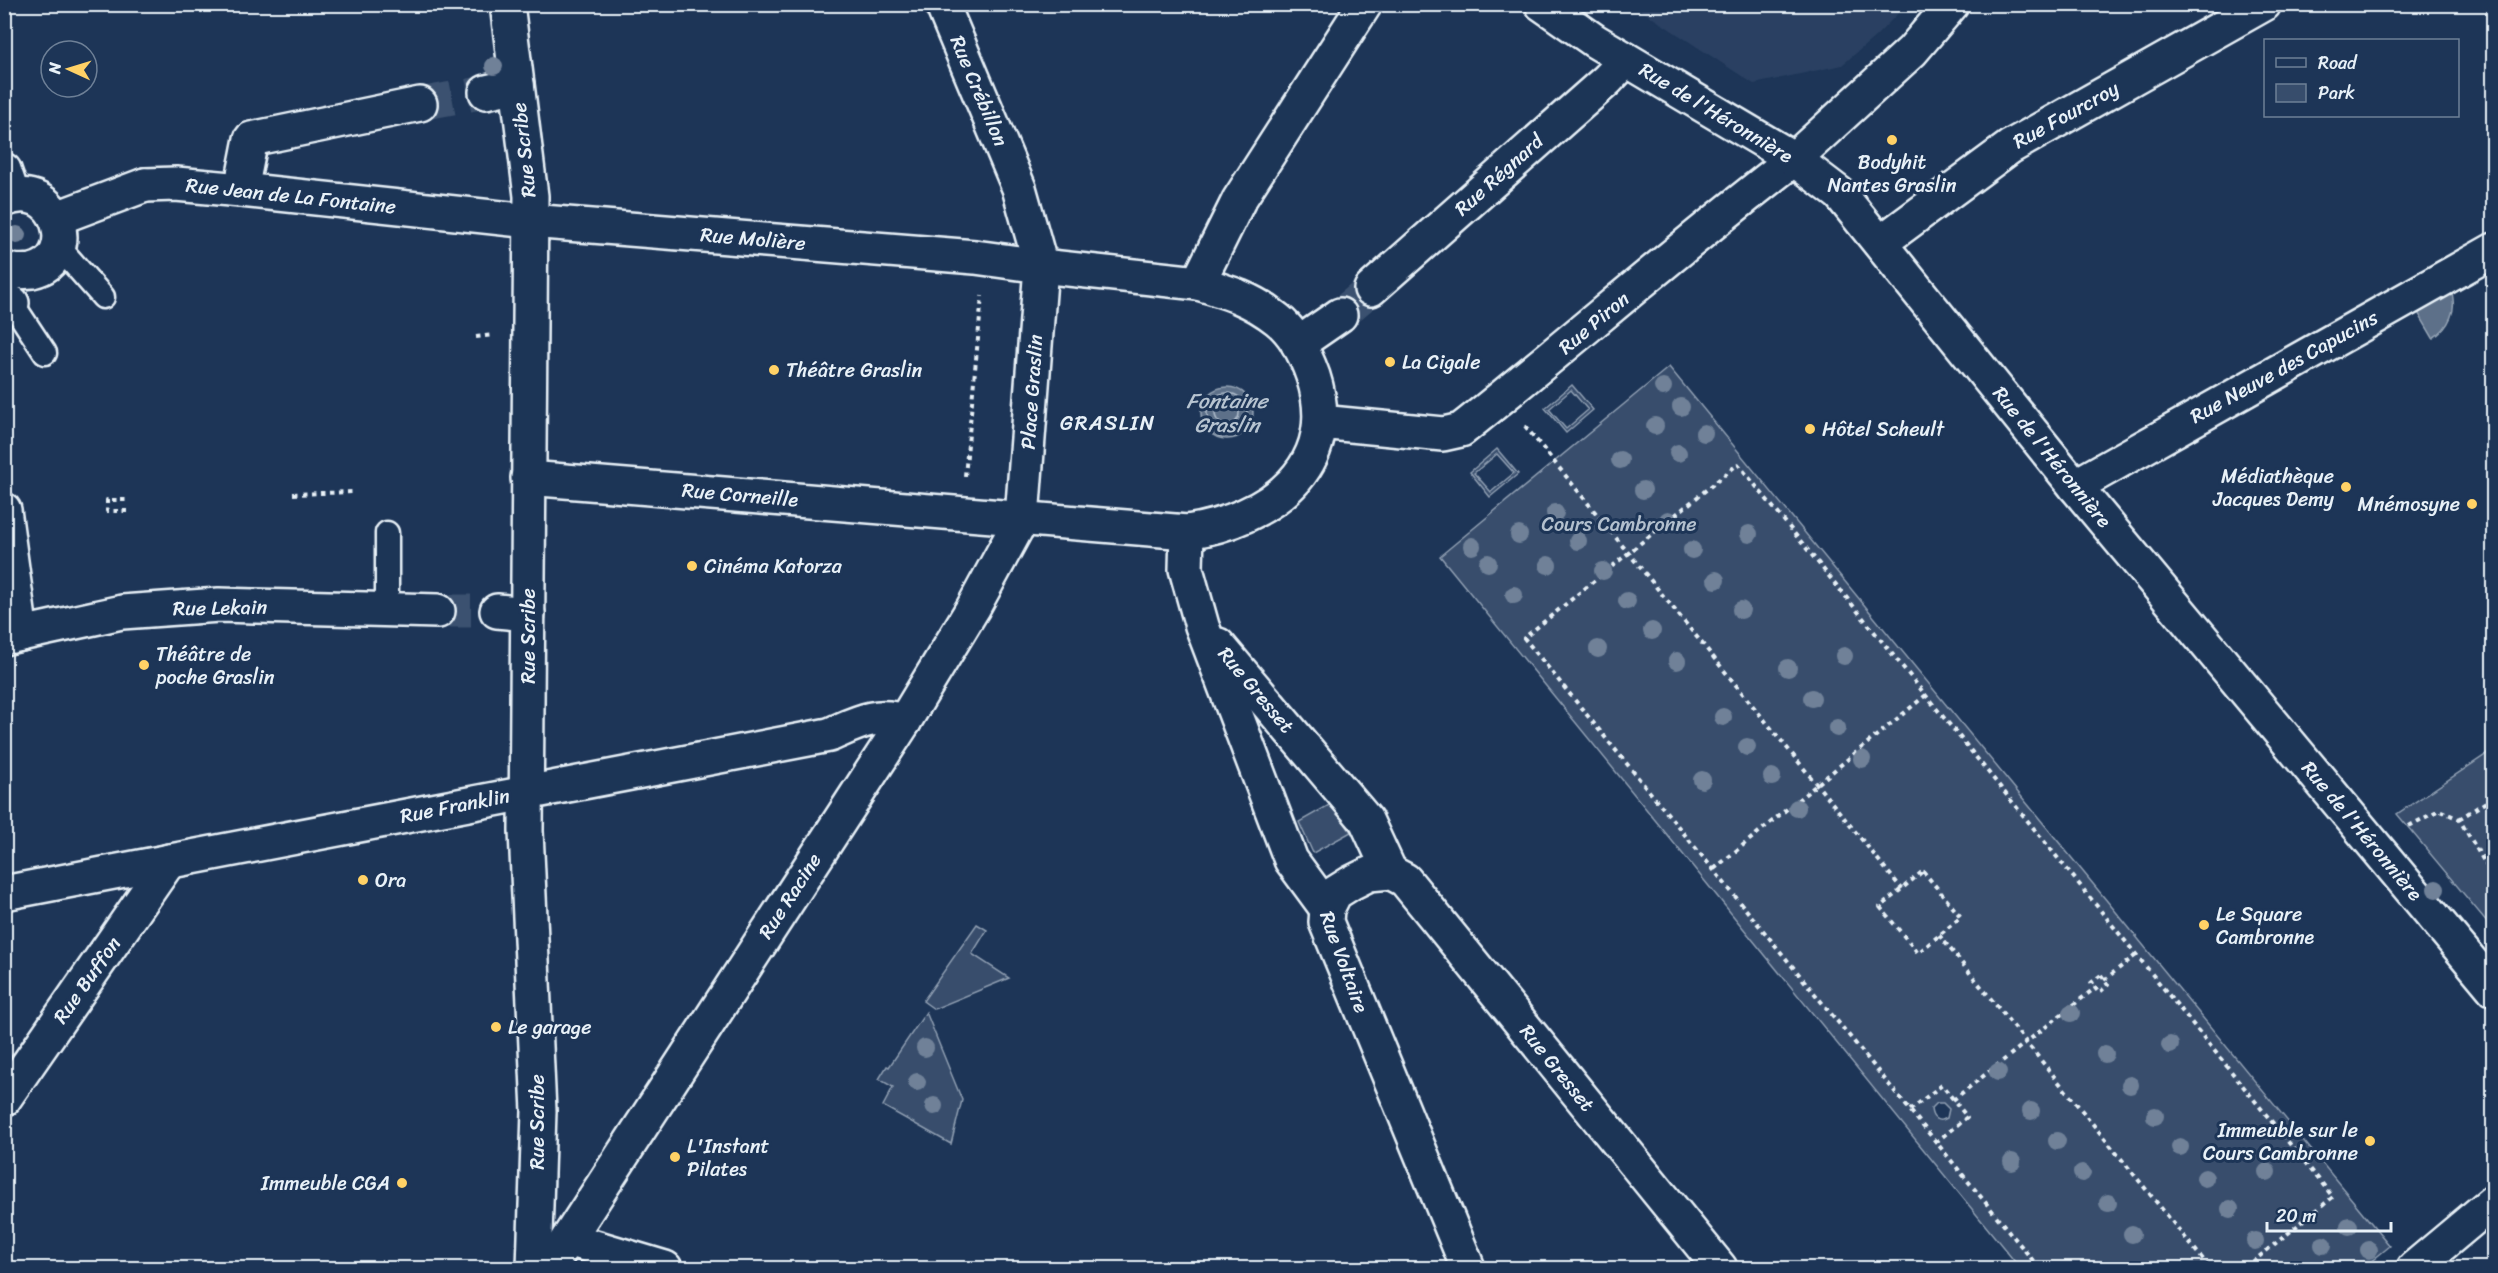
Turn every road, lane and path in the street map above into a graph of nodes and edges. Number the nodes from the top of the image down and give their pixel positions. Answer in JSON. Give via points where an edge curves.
{"nodes":[{"id":1,"x":507,"y":4,"type":"edge"},
{"id":2,"x":942,"y":4,"type":"edge"},
{"id":3,"x":1365,"y":4,"type":"edge"},
{"id":4,"x":1542,"y":4,"type":"edge"},
{"id":5,"x":1952,"y":4,"type":"edge"},
{"id":6,"x":2264,"y":4,"type":"edge"},
{"id":7,"x":1626,"y":60,"type":"junction"},
{"id":8,"x":420,"y":104,"type":"tunnel mouth"},
{"id":9,"x":1794,"y":159,"type":"junction"},
{"id":10,"x":1015,"y":178,"type":"joint"},
{"id":11,"x":7,"y":189,"type":"edge"},
{"id":12,"x":241,"y":190,"type":"junction"},
{"id":13,"x":530,"y":221,"type":"junction"},
{"id":14,"x":58,"y":232,"type":"junction"},
{"id":15,"x":1880,"y":243,"type":"junction"},
{"id":16,"x":2493,"y":250,"type":"edge"},
{"id":17,"x":1041,"y":266,"type":"junction"},
{"id":18,"x":4,"y":268,"type":"edge"},
{"id":19,"x":1198,"y":283,"type":"junction"},
{"id":20,"x":1371,"y":289,"type":"tunnel mouth"},
{"id":21,"x":982,"y":293,"type":"dead end"},
{"id":22,"x":104,"y":297,"type":"dead end"},
{"id":23,"x":7,"y":298,"type":"edge"},
{"id":24,"x":1340,"y":315,"type":"tunnel mouth"},
{"id":25,"x":1298,"y":344,"type":"junction"},
{"id":26,"x":45,"y":353,"type":"dead end"},
{"id":27,"x":1320,"y":422,"type":"junction"},
{"id":28,"x":1554,"y":461,"type":"dead end"},
{"id":29,"x":966,"y":462,"type":"dead end"},
{"id":30,"x":528,"y":478,"type":"junction"},
{"id":31,"x":2075,"y":486,"type":"junction"},
{"id":32,"x":353,"y":492,"type":"dead end"},
{"id":33,"x":293,"y":494,"type":"dead end"},
{"id":34,"x":128,"y":500,"type":"dead end"},
{"id":35,"x":4,"y":510,"type":"edge"},
{"id":36,"x":127,"y":511,"type":"dead end"},
{"id":37,"x":1022,"y":518,"type":"junction"},
{"id":38,"x":1187,"y":532,"type":"junction"},
{"id":39,"x":387,"y":533,"type":"dead end"},
{"id":40,"x":1629,"y":553,"type":"junction"},
{"id":41,"x":387,"y":609,"type":"junction"},
{"id":42,"x":438,"y":611,"type":"tunnel mouth"},
{"id":43,"x":1202,"y":626,"type":"junction"},
{"id":44,"x":13,"y":636,"type":"edge"},
{"id":45,"x":1926,"y":695,"type":"junction"},
{"id":46,"x":904,"y":722,"type":"junction"},
{"id":47,"x":1817,"y":784,"type":"junction"},
{"id":48,"x":526,"y":793,"type":"junction"},
{"id":49,"x":2493,"y":797,"type":"edge"},
{"id":50,"x":2459,"y":819,"type":"junction"},
{"id":51,"x":2374,"y":845,"type":"junction"},
{"id":52,"x":169,"y":861,"type":"junction"},
{"id":53,"x":1713,"y":869,"type":"junction"},
{"id":54,"x":1390,"y":872,"type":"junction"},
{"id":55,"x":2493,"y":879,"type":"edge"},
{"id":56,"x":1902,"y":889,"type":"junction"},
{"id":57,"x":4,"y":893,"type":"edge"},
{"id":58,"x":1327,"y":909,"type":"junction"},
{"id":59,"x":1939,"y":935,"type":"junction"},
{"id":60,"x":2136,"y":954,"type":"junction"},
{"id":61,"x":2104,"y":980,"type":"junction"},
{"id":62,"x":2095,"y":988,"type":"junction"},
{"id":63,"x":2493,"y":989,"type":"edge"},
{"id":64,"x":2026,"y":1042,"type":"junction"},
{"id":65,"x":4,"y":1099,"type":"edge"},
{"id":66,"x":1953,"y":1100,"type":"junction"},
{"id":67,"x":1910,"y":1110,"type":"junction"},
{"id":68,"x":1936,"y":1142,"type":"junction"},
{"id":69,"x":2493,"y":1201,"type":"edge"},
{"id":70,"x":568,"y":1239,"type":"junction"},
{"id":71,"x":534,"y":1269,"type":"edge"},
{"id":72,"x":549,"y":1269,"type":"edge"},
{"id":73,"x":665,"y":1269,"type":"edge"},
{"id":74,"x":1468,"y":1269,"type":"edge"},
{"id":75,"x":1720,"y":1269,"type":"edge"},
{"id":76,"x":2039,"y":1269,"type":"edge"},
{"id":77,"x":2210,"y":1269,"type":"edge"},
{"id":78,"x":2245,"y":1269,"type":"edge"},
{"id":79,"x":2414,"y":1269,"type":"edge"}],
"edges":[{"from":1,"to":13,"type":"street","name":"Rue Scribe","via":[[501,88],[531,196]]},
{"from":2,"to":10,"type":"street","name":"Rue Crébillon"},
{"from":3,"to":19,"type":"street","via":[[1239,200]]},
{"from":4,"to":7,"type":"street","name":"Rue de l'Héronnière"},
{"from":5,"to":9,"type":"street","name":"Rue Piron","via":[[1912,51]]},
{"from":6,"to":15,"type":"street","name":"Rue Fourcroy","via":[[2010,147]]},
{"from":7,"to":9,"type":"street","name":"Rue de l'Héronnière"},
{"from":7,"to":20,"type":"street","name":"Rue Régnard"},
{"from":8,"to":12,"type":"street","via":[[251,139]]},
{"from":9,"to":15,"type":"street","name":"Rue de l'Héronnière","via":[[1840,194]]},
{"from":9,"to":27,"type":"street","name":"Rue Piron","via":[[1461,430],[1443,434]]},
{"from":10,"to":17,"type":"street","name":"Place Graslin"},
{"from":11,"to":14,"type":"street","via":[[42,201]]},
{"from":12,"to":13,"type":"street","name":"Rue Jean de La Fontaine"},
{"from":12,"to":14,"type":"street","name":"Rue Jean de La Fontaine","via":[[145,185]]},
{"from":13,"to":17,"type":"street","name":"Rue Molière","via":[[671,222]]},
{"from":13,"to":30,"type":"street","name":"Rue Scribe"},
{"from":14,"to":18,"type":"street","via":[[50,260],[38,269],[22,273]]},
{"from":14,"to":22,"type":"lane"},
{"from":15,"to":31,"type":"street","name":"Rue de l'Héronnière"},
{"from":16,"to":31,"type":"street","name":"Rue Neuve des Capucins"},
{"from":17,"to":19,"type":"street"},
{"from":17,"to":37,"type":"street","name":"Place Graslin"},
{"from":19,"to":25,"type":"street","via":[[1248,299],[1279,320]]},
{"from":21,"to":29,"type":"path"},
{"from":23,"to":26,"type":"lane"},
{"from":24,"to":25,"type":"street"},
{"from":25,"to":27,"type":"street","via":[[1318,393]]},
{"from":27,"to":38,"type":"street","via":[[1313,455],[1294,482],[1271,502],[1214,528]]},
{"from":28,"to":40,"type":"path"},
{"from":30,"to":37,"type":"street","name":"Rue Corneille"},
{"from":30,"to":48,"type":"street","name":"Rue Scribe","via":[[512,612]]},
{"from":31,"to":51,"type":"street","name":"Rue de l'Héronnière"},
{"from":32,"to":33,"type":"path"},
{"from":34,"to":36,"type":"path","via":[[107,500],[107,511]]},
{"from":35,"to":44,"type":"street"},
{"from":37,"to":38,"type":"street"},
{"from":37,"to":46,"type":"street","name":"Rue Racine"},
{"from":38,"to":43,"type":"street","via":[[1186,569]]},
{"from":39,"to":41,"type":"lane"},
{"from":40,"to":45,"type":"path","via":[[1738,464]]},
{"from":40,"to":47,"type":"path"},
{"from":40,"to":53,"type":"path","via":[[1524,638]]},
{"from":41,"to":42,"type":"street","name":"Rue Lekain"},
{"from":41,"to":44,"type":"street","name":"Rue Lekain","via":[[219,605],[122,612]]},
{"from":43,"to":54,"type":"street","name":"Rue Gresset","via":[[1366,820]]},
{"from":43,"to":58,"type":"street","name":"Rue Voltaire","via":[[1291,860]]},
{"from":45,"to":47,"type":"path"},
{"from":45,"to":60,"type":"path"},
{"from":46,"to":48,"type":"street","name":"Rue Franklin","via":[[880,716],[829,735]]},
{"from":46,"to":70,"type":"street","name":"Rue Racine"},
{"from":47,"to":53,"type":"path"},
{"from":47,"to":56,"type":"path"},
{"from":48,"to":52,"type":"street","name":"Rue Franklin"},
{"from":48,"to":71,"type":"street","name":"Rue Scribe","via":[[539,1111]]},
{"from":49,"to":50,"type":"path"},
{"from":50,"to":51,"type":"path","via":[[2439,810]]},
{"from":50,"to":55,"type":"path"},
{"from":51,"to":63,"type":"street","name":"Rue de l'Héronnière"},
{"from":52,"to":57,"type":"street","name":"Rue Franklin"},
{"from":52,"to":65,"type":"street","name":"Rue Buffon"},
{"from":53,"to":67,"type":"path"},
{"from":54,"to":58,"type":"street","via":[[1369,874],[1351,883],[1335,893]]},
{"from":54,"to":75,"type":"street","name":"Rue Gresset","via":[[1412,888]]},
{"from":56,"to":59,"type":"path","via":[[1880,907],[1918,952]]},
{"from":56,"to":59,"type":"path","via":[[1923,871],[1961,917]]},
{"from":58,"to":74,"type":"street","name":"Rue Voltaire","via":[[1332,941]]},
{"from":59,"to":64,"type":"path"},
{"from":60,"to":61,"type":"path"},
{"from":60,"to":78,"type":"path","via":[[2333,1197]]},
{"from":61,"to":62,"type":"path","via":[[2108,985],[2099,993]]},
{"from":61,"to":62,"type":"path","via":[[2101,975],[2091,983]]},
{"from":62,"to":64,"type":"path"},
{"from":64,"to":66,"type":"path"},
{"from":64,"to":77,"type":"path"},
{"from":66,"to":67,"type":"path","via":[[1942,1085]]},
{"from":66,"to":68,"type":"path","via":[[1967,1117]]},
{"from":67,"to":68,"type":"path"},
{"from":68,"to":76,"type":"path"},
{"from":69,"to":79,"type":"street"},
{"from":70,"to":72,"type":"street","name":"Rue Racine"},
{"from":70,"to":73,"type":"street"}]}
